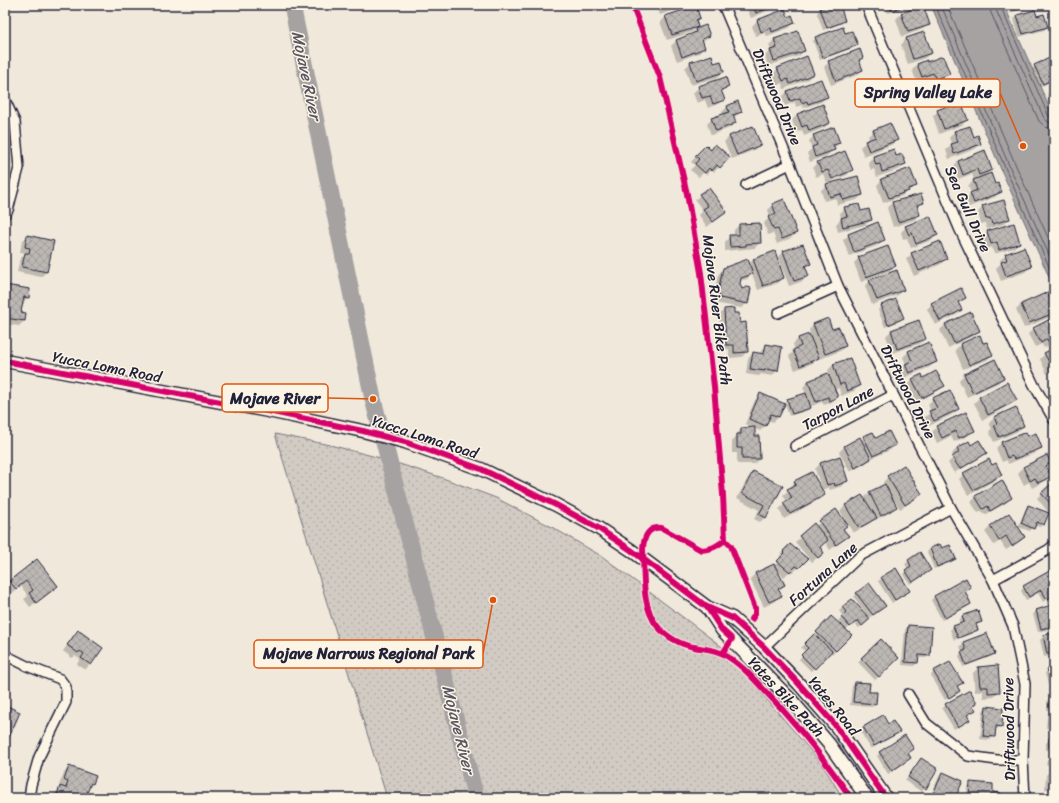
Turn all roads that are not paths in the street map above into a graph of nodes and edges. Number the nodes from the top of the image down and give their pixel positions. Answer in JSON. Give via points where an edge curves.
{"nodes":[{"id":1,"x":723,"y":5,"type":"edge"},
{"id":2,"x":866,"y":5,"type":"edge"},
{"id":3,"x":5,"y":100,"type":"edge"},
{"id":4,"x":790,"y":164,"type":"junction"},
{"id":5,"x":746,"y":185,"type":"dead end"},
{"id":6,"x":5,"y":214,"type":"edge"},
{"id":7,"x":838,"y":286,"type":"junction"},
{"id":8,"x":778,"y":314,"type":"dead end"},
{"id":9,"x":5,"y":361,"type":"edge"},
{"id":10,"x":893,"y":395,"type":"junction"},
{"id":11,"x":1054,"y":420,"type":"edge"},
{"id":12,"x":795,"y":446,"type":"dead end"},
{"id":13,"x":951,"y":508,"type":"junction"},
{"id":14,"x":1054,"y":545,"type":"edge"},
{"id":15,"x":993,"y":580,"type":"junction"},
{"id":16,"x":707,"y":606,"type":"junction"},
{"id":17,"x":754,"y":637,"type":"joint"},
{"id":18,"x":732,"y":639,"type":"joint"},
{"id":19,"x":764,"y":647,"type":"junction"},
{"id":20,"x":5,"y":655,"type":"edge"},
{"id":21,"x":908,"y":694,"type":"dead end"},
{"id":22,"x":1023,"y":760,"type":"junction"},
{"id":23,"x":29,"y":798,"type":"edge"},
{"id":24,"x":867,"y":798,"type":"edge"},
{"id":25,"x":886,"y":798,"type":"edge"},
{"id":26,"x":1024,"y":798,"type":"edge"}],
"edges":[{"from":1,"to":4,"type":"street","name":"Driftwood Drive"},
{"from":2,"to":11,"type":"street","name":"Sea Gull Drive","via":[[959,228],[1034,385]]},
{"from":3,"to":6,"type":"street","via":[[14,122],[19,168]]},
{"from":4,"to":5,"type":"street"},
{"from":4,"to":7,"type":"street","name":"Driftwood Drive"},
{"from":7,"to":8,"type":"street"},
{"from":7,"to":10,"type":"street","name":"Driftwood Drive"},
{"from":9,"to":16,"type":"main road","name":"Yucca Loma Road","via":[[316,420],[391,438],[447,456],[494,475],[598,528]]},
{"from":10,"to":12,"type":"street","name":"Tarpon Lane"},
{"from":10,"to":13,"type":"street","name":"Driftwood Drive"},
{"from":13,"to":15,"type":"street","name":"Driftwood Drive"},
{"from":13,"to":19,"type":"street","name":"Fortuna Lane","via":[[860,556]]},
{"from":14,"to":15,"type":"street"},
{"from":15,"to":22,"type":"street","name":"Driftwood Drive","via":[[1012,626],[1025,684]]},
{"from":16,"to":17,"type":"main road","name":"Yucca Loma Road","via":[[732,618]]},
{"from":16,"to":18,"type":"main road","name":"Yucca Loma Road","via":[[722,630]]},
{"from":17,"to":19,"type":"main road","name":"Yates Road"},
{"from":18,"to":24,"type":"main road","name":"Yates Road","via":[[829,744]]},
{"from":19,"to":25,"type":"main road","name":"Yates Road","via":[[836,726]]},
{"from":20,"to":23,"type":"street","via":[[60,679],[66,687],[66,702],[39,757]]},
{"from":21,"to":22,"type":"street","via":[[926,723],[968,756]]},
{"from":22,"to":26,"type":"street","name":"Driftwood Drive"}]}
